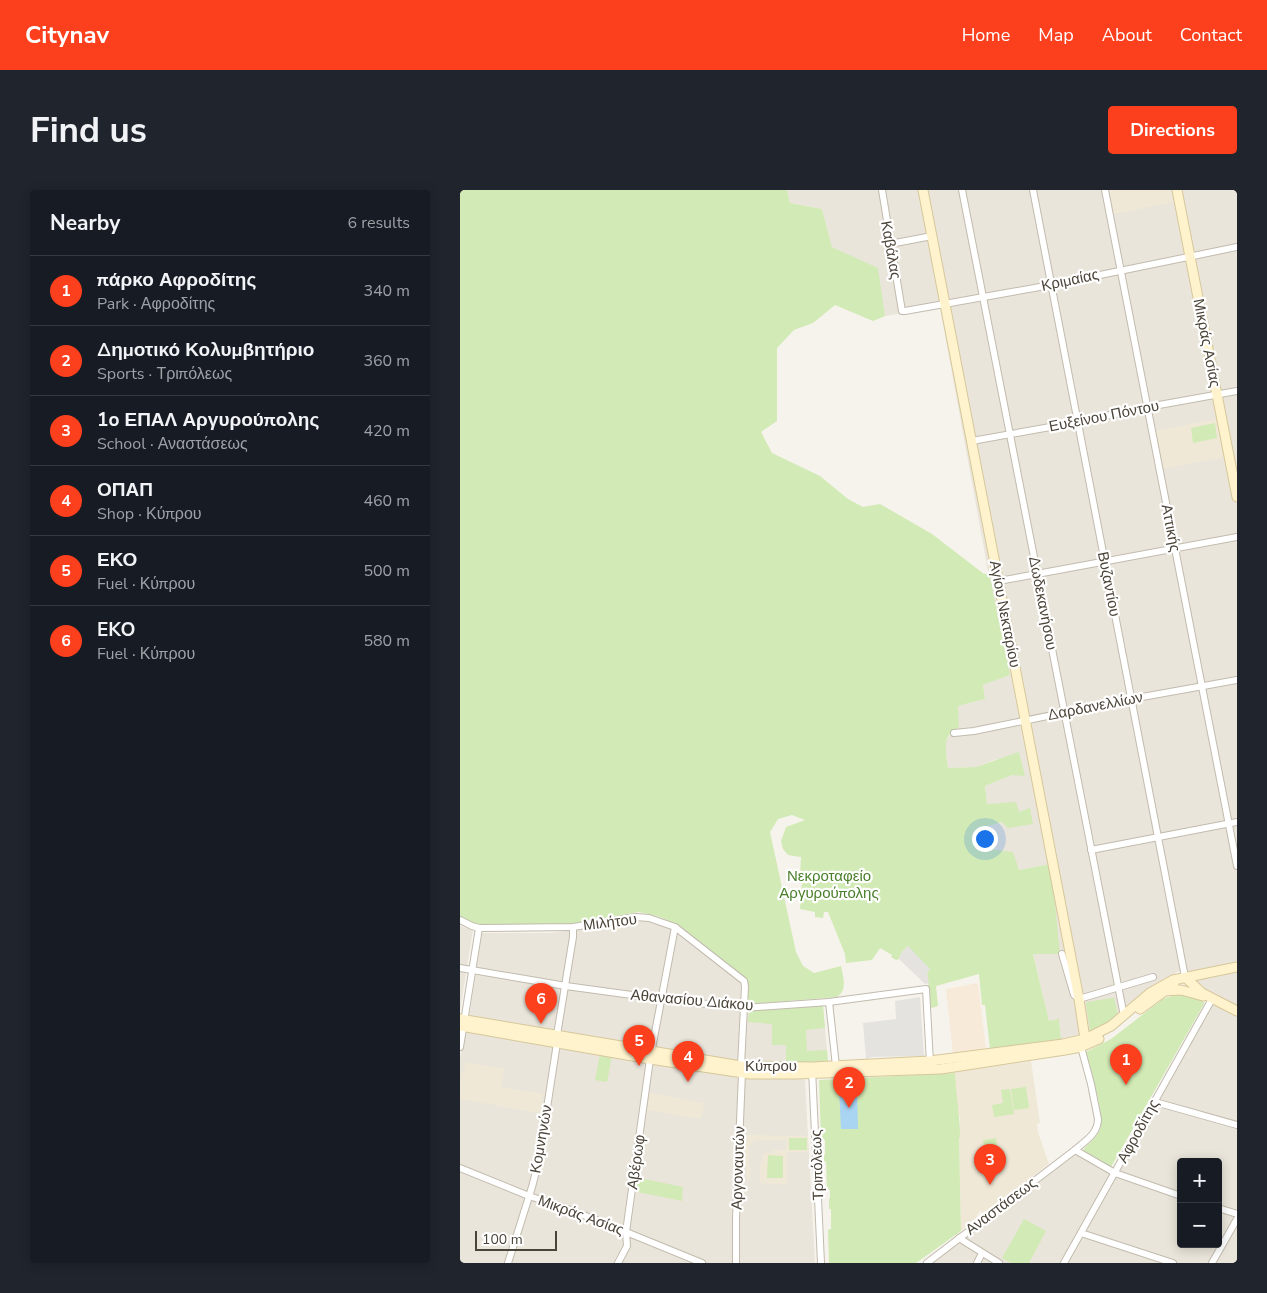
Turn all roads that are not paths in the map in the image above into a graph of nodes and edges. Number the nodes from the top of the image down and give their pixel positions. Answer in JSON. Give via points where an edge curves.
{"nodes":[{"id":1,"x":882,"y":190,"type":"edge"},
{"id":2,"x":923,"y":190,"type":"edge"},
{"id":3,"x":962,"y":190,"type":"edge"},
{"id":4,"x":1033,"y":190,"type":"edge"},
{"id":5,"x":1105,"y":190,"type":"edge"},
{"id":6,"x":1177,"y":190,"type":"edge"},
{"id":7,"x":932,"y":236,"type":"junction"},
{"id":8,"x":890,"y":244,"type":"junction"},
{"id":9,"x":1237,"y":247,"type":"edge"},
{"id":10,"x":1190,"y":256,"type":"junction"},
{"id":11,"x":1121,"y":270,"type":"junction"},
{"id":12,"x":1051,"y":285,"type":"junction"},
{"id":13,"x":983,"y":297,"type":"junction"},
{"id":14,"x":945,"y":304,"type":"junction"},
{"id":15,"x":902,"y":311,"type":"joint"},
{"id":16,"x":1237,"y":391,"type":"edge"},
{"id":17,"x":1217,"y":395,"type":"junction"},
{"id":18,"x":1148,"y":407,"type":"junction"},
{"id":19,"x":1078,"y":422,"type":"junction"},
{"id":20,"x":1010,"y":434,"type":"junction"},
{"id":21,"x":972,"y":441,"type":"junction"},
{"id":22,"x":1237,"y":496,"type":"edge"},
{"id":23,"x":1237,"y":538,"type":"edge"},
{"id":24,"x":1175,"y":548,"type":"junction"},
{"id":25,"x":1104,"y":562,"type":"junction"},
{"id":26,"x":1037,"y":574,"type":"junction"},
{"id":27,"x":999,"y":581,"type":"junction"},
{"id":28,"x":1237,"y":680,"type":"edge"},
{"id":29,"x":1202,"y":687,"type":"junction"},
{"id":30,"x":1131,"y":699,"type":"junction"},
{"id":31,"x":1064,"y":712,"type":"junction"},
{"id":32,"x":1025,"y":720,"type":"junction"},
{"id":33,"x":954,"y":733,"type":"dead end"},
{"id":34,"x":1237,"y":822,"type":"edge"},
{"id":35,"x":1229,"y":824,"type":"junction"},
{"id":36,"x":1158,"y":838,"type":"junction"},
{"id":37,"x":1091,"y":850,"type":"junction"},
{"id":38,"x":1237,"y":866,"type":"edge"},
{"id":39,"x":460,"y":920,"type":"edge"},
{"id":40,"x":573,"y":927,"type":"junction"},
{"id":41,"x":675,"y":927,"type":"junction"},
{"id":42,"x":479,"y":928,"type":"junction"},
{"id":43,"x":1062,"y":954,"type":"dead end"},
{"id":44,"x":1237,"y":967,"type":"edge"},
{"id":45,"x":460,"y":968,"type":"edge"},
{"id":46,"x":472,"y":970,"type":"junction"},
{"id":47,"x":1153,"y":977,"type":"dead end"},
{"id":48,"x":1184,"y":977,"type":"junction"},
{"id":49,"x":566,"y":986,"type":"junction"},
{"id":50,"x":1118,"y":987,"type":"junction"},
{"id":51,"x":1164,"y":991,"type":"junction"},
{"id":52,"x":1078,"y":998,"type":"junction"},
{"id":53,"x":662,"y":999,"type":"junction"},
{"id":54,"x":1212,"y":999,"type":"junction"},
{"id":55,"x":829,"y":1002,"type":"junction"},
{"id":56,"x":744,"y":1008,"type":"junction"},
{"id":57,"x":1237,"y":1011,"type":"edge"},
{"id":58,"x":1124,"y":1016,"type":"junction"},
{"id":59,"x":462,"y":1023,"type":"edge"},
{"id":60,"x":557,"y":1039,"type":"junction"},
{"id":61,"x":1083,"y":1043,"type":"junction"},
{"id":62,"x":460,"y":1047,"type":"edge"},
{"id":63,"x":651,"y":1055,"type":"junction"},
{"id":64,"x":931,"y":1065,"type":"junction"},
{"id":65,"x":836,"y":1066,"type":"junction"},
{"id":66,"x":741,"y":1070,"type":"junction"},
{"id":67,"x":812,"y":1070,"type":"junction"},
{"id":68,"x":1154,"y":1102,"type":"junction"},
{"id":69,"x":1237,"y":1125,"type":"edge"},
{"id":70,"x":1075,"y":1150,"type":"junction"},
{"id":71,"x":460,"y":1168,"type":"edge"},
{"id":72,"x":1114,"y":1173,"type":"junction"},
{"id":73,"x":1177,"y":1195,"type":"edge"},
{"id":74,"x":529,"y":1196,"type":"junction"},
{"id":75,"x":1222,"y":1209,"type":"edge"},
{"id":76,"x":1237,"y":1214,"type":"edge"},
{"id":77,"x":1237,"y":1218,"type":"edge"},
{"id":78,"x":626,"y":1232,"type":"junction"},
{"id":79,"x":1081,"y":1233,"type":"junction"},
{"id":80,"x":959,"y":1238,"type":"junction"},
{"id":81,"x":982,"y":1253,"type":"junction"},
{"id":82,"x":508,"y":1263,"type":"edge"},
{"id":83,"x":618,"y":1263,"type":"edge"},
{"id":84,"x":702,"y":1263,"type":"edge"},
{"id":85,"x":736,"y":1263,"type":"edge"},
{"id":86,"x":821,"y":1263,"type":"edge"},
{"id":87,"x":927,"y":1263,"type":"edge"},
{"id":88,"x":977,"y":1263,"type":"edge"},
{"id":89,"x":999,"y":1263,"type":"edge"},
{"id":90,"x":1064,"y":1263,"type":"edge"},
{"id":91,"x":1173,"y":1263,"type":"edge"},
{"id":92,"x":1212,"y":1263,"type":"edge"}],
"edges":[{"from":1,"to":8,"type":"street","name":"Καβάλας"},
{"from":2,"to":7,"type":"street","name":"Αγίου Νεκταρίου"},
{"from":3,"to":13,"type":"street","name":"Δωδεκανήσου"},
{"from":4,"to":12,"type":"street","name":"Βυζαντίου"},
{"from":5,"to":11,"type":"street","name":"Αττικής"},
{"from":6,"to":10,"type":"street","name":"Μικράς Ασίας"},
{"from":7,"to":8,"type":"street"},
{"from":7,"to":14,"type":"street","name":"Αγίου Νεκταρίου"},
{"from":8,"to":15,"type":"street","name":"Καβάλας"},
{"from":9,"to":10,"type":"street","name":"Κριμαίας"},
{"from":10,"to":11,"type":"street","name":"Κριμαίας"},
{"from":10,"to":17,"type":"street","name":"Μικράς Ασίας"},
{"from":11,"to":12,"type":"street","name":"Κριμαίας"},
{"from":11,"to":18,"type":"street","name":"Αττικής"},
{"from":12,"to":13,"type":"street","name":"Κριμαίας"},
{"from":12,"to":19,"type":"street","name":"Βυζαντίου"},
{"from":13,"to":14,"type":"street","name":"Κριμαίας"},
{"from":13,"to":20,"type":"street","name":"Δωδεκανήσου"},
{"from":14,"to":15,"type":"street","name":"Κριμαίας"},
{"from":14,"to":21,"type":"street","name":"Αγίου Νεκταρίου"},
{"from":16,"to":17,"type":"street","name":"Ευξείνου Πόντου"},
{"from":17,"to":18,"type":"street","name":"Ευξείνου Πόντου"},
{"from":17,"to":22,"type":"street","name":"Μικράς Ασίας"},
{"from":18,"to":19,"type":"street","name":"Ευξείνου Πόντου"},
{"from":18,"to":24,"type":"street","name":"Αττικής"},
{"from":19,"to":20,"type":"street","name":"Ευξείνου Πόντου"},
{"from":19,"to":25,"type":"street","name":"Βυζαντίου"},
{"from":20,"to":21,"type":"street","name":"Ευξείνου Πόντου"},
{"from":20,"to":26,"type":"street","name":"Δωδεκανήσου"},
{"from":21,"to":27,"type":"street","name":"Αγίου Νεκταρίου"},
{"from":23,"to":24,"type":"street"},
{"from":24,"to":25,"type":"street"},
{"from":24,"to":29,"type":"street","name":"Αττικής"},
{"from":25,"to":26,"type":"street"},
{"from":25,"to":30,"type":"street","name":"Βυζαντίου"},
{"from":26,"to":27,"type":"street"},
{"from":26,"to":31,"type":"street","name":"Δωδεκανήσου"},
{"from":27,"to":32,"type":"street","name":"Αγίου Νεκταρίου"},
{"from":28,"to":29,"type":"street","name":"Δαρδανελλίων"},
{"from":29,"to":30,"type":"street","name":"Δαρδανελλίων"},
{"from":29,"to":35,"type":"street","name":"Αττικής"},
{"from":30,"to":31,"type":"street","name":"Δαρδανελλίων"},
{"from":30,"to":36,"type":"street","name":"Βυζαντίου"},
{"from":31,"to":32,"type":"street","name":"Δαρδανελλίων"},
{"from":31,"to":37,"type":"street","name":"Δωδεκανήσου"},
{"from":32,"to":33,"type":"street","name":"Δαρδανελλίων"},
{"from":32,"to":52,"type":"street","name":"Αγίου Νεκταρίου"},
{"from":34,"to":35,"type":"street"},
{"from":35,"to":36,"type":"street"},
{"from":35,"to":38,"type":"street","name":"Αττικής"},
{"from":36,"to":37,"type":"street"},
{"from":36,"to":48,"type":"street","name":"Βυζαντίου"},
{"from":37,"to":50,"type":"street","name":"Δωδεκανήσου"},
{"from":39,"to":42,"type":"street","name":"Μιλήτου"},
{"from":40,"to":41,"type":"street","name":"Μιλήτου","via":[[642,917]]},
{"from":40,"to":42,"type":"street","name":"Μιλήτου"},
{"from":40,"to":49,"type":"street","name":"Κομνηνών"},
{"from":41,"to":53,"type":"street","name":"Αβέρωφ"},
{"from":41,"to":56,"type":"street","name":"Μιλήτου","via":[[744,981]]},
{"from":42,"to":46,"type":"street"},
{"from":43,"to":52,"type":"street","via":[[1074,995]]},
{"from":44,"to":48,"type":"street"},
{"from":45,"to":46,"type":"street","name":"Αθανασίου Διάκου"},
{"from":46,"to":49,"type":"street","name":"Αθανασίου Διάκου"},
{"from":46,"to":59,"type":"street"},
{"from":47,"to":50,"type":"street"},
{"from":48,"to":51,"type":"street"},
{"from":48,"to":54,"type":"street"},
{"from":48,"to":58,"type":"street","via":[[1150,993]]},
{"from":49,"to":53,"type":"street","name":"Αθανασίου Διάκου"},
{"from":49,"to":60,"type":"street","name":"Κομνηνών"},
{"from":50,"to":52,"type":"street"},
{"from":50,"to":58,"type":"street","name":"Δωδεκανήσου"},
{"from":51,"to":54,"type":"street","via":[[1181,990]]},
{"from":51,"to":61,"type":"street","via":[[1113,1031]]},
{"from":52,"to":61,"type":"street","name":"Αγίου Νεκταρίου"},
{"from":53,"to":56,"type":"street","name":"Αθανασίου Διάκου"},
{"from":53,"to":63,"type":"street","name":"Αβέρωφ"},
{"from":54,"to":57,"type":"street"},
{"from":54,"to":68,"type":"street","name":"Αφροδίτης"},
{"from":55,"to":56,"type":"street","name":"Αθανασίου Διάκου"},
{"from":55,"to":64,"type":"street","name":"Αθανασίου Διάκου","via":[[926,989]]},
{"from":55,"to":65,"type":"street"},
{"from":56,"to":66,"type":"street","name":"Αργοναυτών"},
{"from":58,"to":61,"type":"street"},
{"from":59,"to":60,"type":"street","name":"Κύπρου"},
{"from":59,"to":62,"type":"street"},
{"from":60,"to":63,"type":"street","name":"Κύπρου"},
{"from":60,"to":74,"type":"street","name":"Κομνηνών","via":[[538,1160]]},
{"from":61,"to":64,"type":"street","name":"Κύπρου"},
{"from":61,"to":70,"type":"street","name":"Αγίου Νεκταρίου","via":[[1098,1125],[1093,1135]]},
{"from":63,"to":66,"type":"street","name":"Κύπρου"},
{"from":63,"to":78,"type":"street","name":"Αβέρωφ"},
{"from":64,"to":65,"type":"street","name":"Κύπρου"},
{"from":64,"to":67,"type":"street","name":"Κύπρου"},
{"from":65,"to":67,"type":"street","name":"Κύπρου"},
{"from":66,"to":67,"type":"street","name":"Κύπρου"},
{"from":66,"to":85,"type":"street","name":"Αργοναυτών"},
{"from":67,"to":86,"type":"street","name":"Τριπόλεως"},
{"from":68,"to":69,"type":"street"},
{"from":68,"to":72,"type":"street","name":"Αφροδίτης"},
{"from":70,"to":72,"type":"street"},
{"from":70,"to":80,"type":"street","name":"Αναστάσεως"},
{"from":71,"to":74,"type":"street","name":"Μικράς Ασίας"},
{"from":72,"to":73,"type":"street"},
{"from":72,"to":79,"type":"street","name":"Αφροδίτης"},
{"from":74,"to":78,"type":"street","name":"Μικράς Ασίας"},
{"from":74,"to":82,"type":"street","name":"Κομνηνών"},
{"from":75,"to":76,"type":"street"},
{"from":77,"to":92,"type":"street"},
{"from":78,"to":83,"type":"street","name":"Αβέρωφ","via":[[627,1246]]},
{"from":78,"to":84,"type":"street","name":"Μικράς Ασίας"},
{"from":79,"to":90,"type":"street","name":"Αφροδίτης"},
{"from":79,"to":91,"type":"street"},
{"from":80,"to":81,"type":"street"},
{"from":80,"to":87,"type":"street","name":"Αναστάσεως"},
{"from":81,"to":88,"type":"street"},
{"from":81,"to":89,"type":"street"}]}
